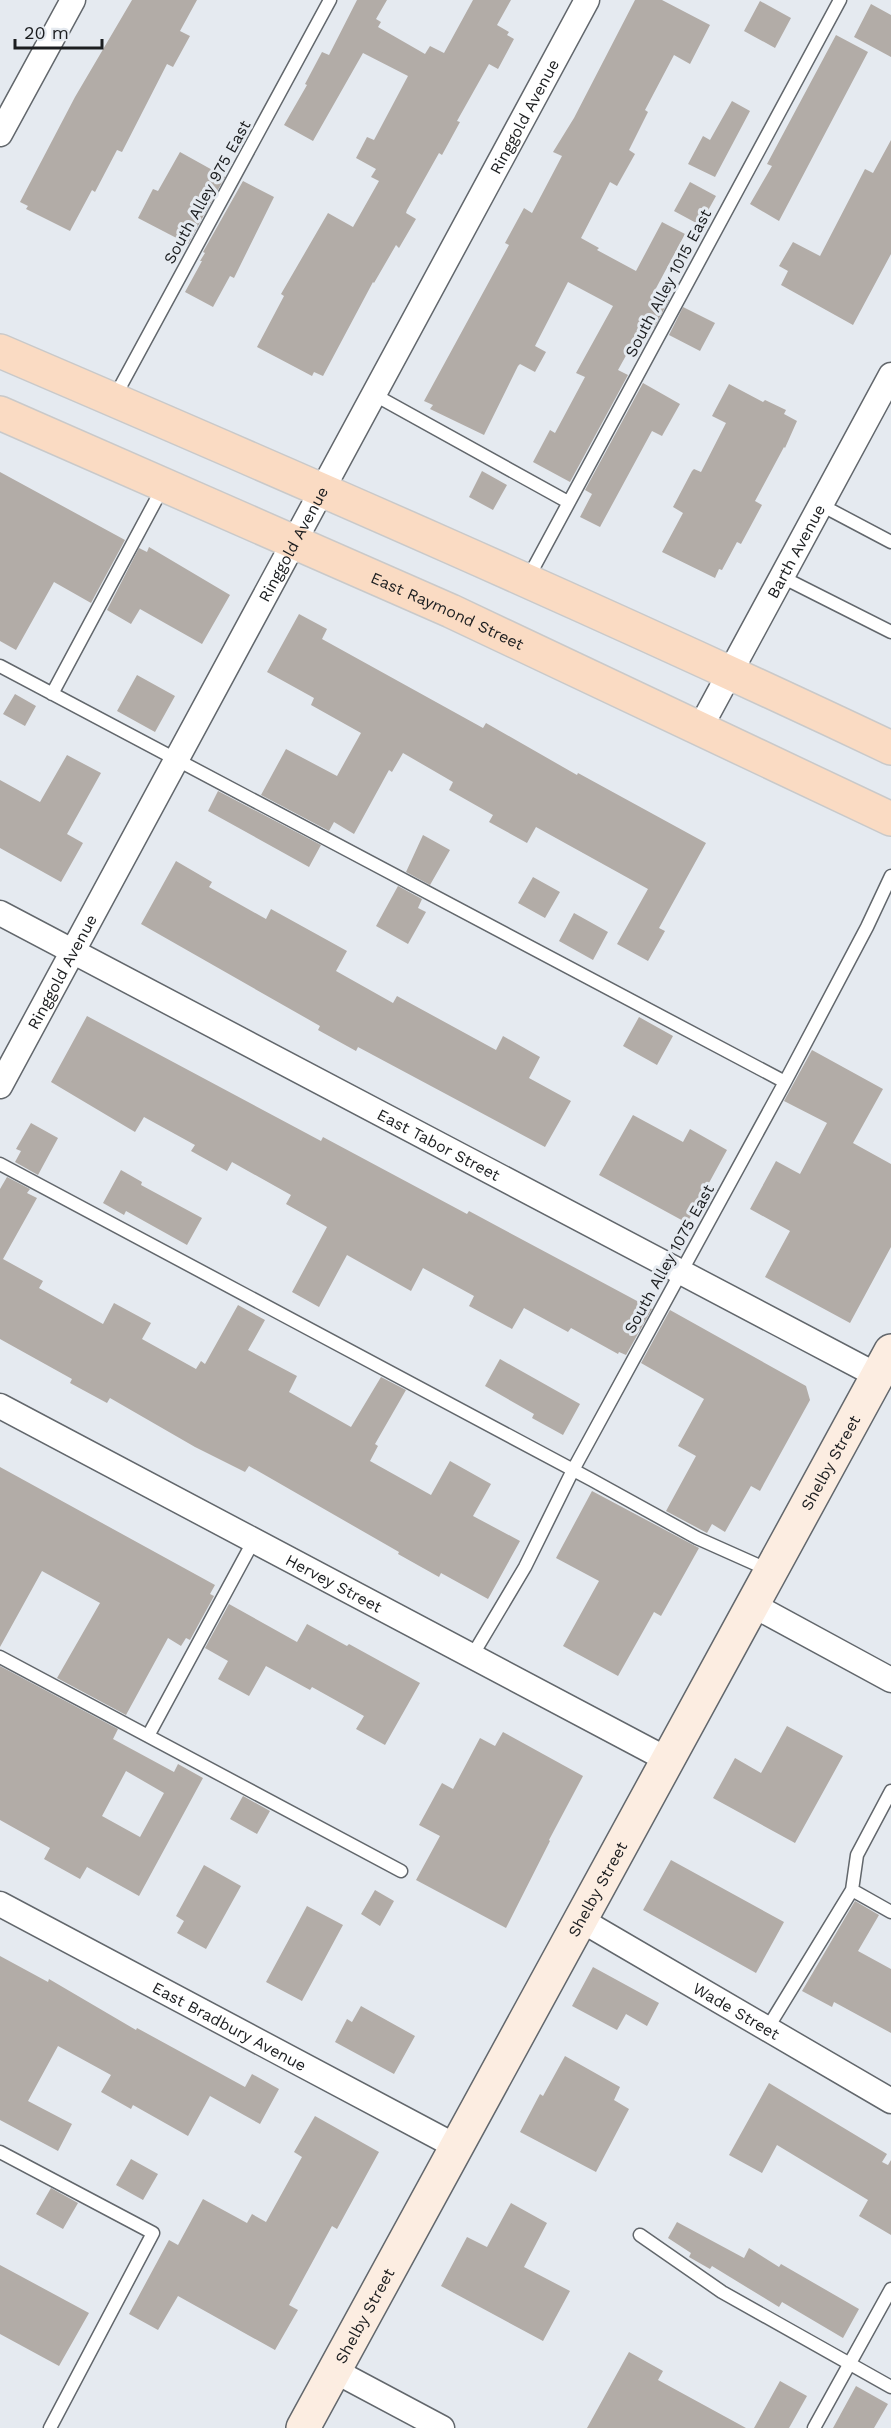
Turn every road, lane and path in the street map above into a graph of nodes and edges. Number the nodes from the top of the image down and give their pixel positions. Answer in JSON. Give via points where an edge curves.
{"nodes":[{"id":1,"x":73,"y":0,"type":"edge"},
{"id":2,"x":330,"y":0,"type":"edge"},
{"id":3,"x":587,"y":0,"type":"edge"},
{"id":4,"x":840,"y":0,"type":"edge"},
{"id":5,"x":0,"y":134,"type":"edge"},
{"id":6,"x":0,"y":351,"type":"edge"},
{"id":7,"x":891,"y":375,"type":"edge"},
{"id":8,"x":373,"y":394,"type":"junction"},
{"id":9,"x":113,"y":399,"type":"junction"},
{"id":10,"x":0,"y":413,"type":"edge"},
{"id":11,"x":164,"y":486,"type":"junction"},
{"id":12,"x":322,"y":492,"type":"junction"},
{"id":13,"x":568,"y":502,"type":"junction"},
{"id":14,"x":821,"y":505,"type":"junction"},
{"id":15,"x":891,"y":542,"type":"edge"},
{"id":16,"x":294,"y":543,"type":"junction"},
{"id":17,"x":782,"y":577,"type":"junction"},
{"id":18,"x":525,"y":582,"type":"junction"},
{"id":19,"x":891,"y":632,"type":"edge"},
{"id":20,"x":0,"y":666,"type":"edge"},
{"id":21,"x":730,"y":673,"type":"junction"},
{"id":22,"x":52,"y":694,"type":"junction"},
{"id":23,"x":700,"y":728,"type":"junction"},
{"id":24,"x":891,"y":748,"type":"edge"},
{"id":25,"x":177,"y":759,"type":"junction"},
{"id":26,"x":891,"y":819,"type":"edge"},
{"id":27,"x":891,"y":876,"type":"edge"},
{"id":28,"x":0,"y":913,"type":"edge"},
{"id":29,"x":73,"y":951,"type":"junction"},
{"id":30,"x":785,"y":1082,"type":"junction"},
{"id":31,"x":0,"y":1086,"type":"edge"},
{"id":32,"x":0,"y":1164,"type":"edge"},
{"id":33,"x":681,"y":1272,"type":"junction"},
{"id":34,"x":884,"y":1363,"type":"edge"},
{"id":35,"x":0,"y":1407,"type":"edge"},
{"id":36,"x":573,"y":1470,"type":"junction"},
{"id":37,"x":254,"y":1540,"type":"junction"},
{"id":38,"x":771,"y":1572,"type":"junction"},
{"id":39,"x":753,"y":1605,"type":"junction"},
{"id":40,"x":472,"y":1656,"type":"junction"},
{"id":41,"x":0,"y":1657,"type":"edge"},
{"id":42,"x":891,"y":1680,"type":"edge"},
{"id":43,"x":148,"y":1736,"type":"junction"},
{"id":44,"x":668,"y":1760,"type":"junction"},
{"id":45,"x":891,"y":1791,"type":"edge"},
{"id":46,"x":401,"y":1871,"type":"dead end"},
{"id":47,"x":852,"y":1890,"type":"junction"},
{"id":48,"x":0,"y":1904,"type":"edge"},
{"id":49,"x":891,"y":1912,"type":"edge"},
{"id":50,"x":581,"y":1920,"type":"junction"},
{"id":51,"x":767,"y":2029,"type":"junction"},
{"id":52,"x":891,"y":2101,"type":"edge"},
{"id":53,"x":457,"y":2147,"type":"junction"},
{"id":54,"x":0,"y":2152,"type":"edge"},
{"id":55,"x":640,"y":2235,"type":"dead end"},
{"id":56,"x":891,"y":2289,"type":"edge"},
{"id":57,"x":849,"y":2364,"type":"junction"},
{"id":58,"x":334,"y":2371,"type":"junction"},
{"id":59,"x":891,"y":2387,"type":"edge"},
{"id":60,"x":50,"y":2428,"type":"edge"},
{"id":61,"x":303,"y":2428,"type":"edge"},
{"id":62,"x":442,"y":2428,"type":"edge"},
{"id":63,"x":814,"y":2428,"type":"edge"}],
"edges":[{"from":1,"to":5,"type":"street"},
{"from":2,"to":9,"type":"lane","name":"South Alley 975 East"},
{"from":3,"to":8,"type":"street","name":"Ringgold Avenue"},
{"from":4,"to":13,"type":"lane","name":"South Alley 1015 East"},
{"from":6,"to":9,"type":"main road"},
{"from":7,"to":14,"type":"street","name":"Barth Avenue"},
{"from":8,"to":12,"type":"street","name":"Ringgold Avenue"},
{"from":8,"to":13,"type":"lane"},
{"from":9,"to":12,"type":"main road"},
{"from":10,"to":11,"type":"main road","name":"East Raymond Street"},
{"from":11,"to":16,"type":"main road","name":"East Raymond Street"},
{"from":11,"to":22,"type":"lane"},
{"from":12,"to":16,"type":"street","name":"Ringgold Avenue"},
{"from":12,"to":18,"type":"main road"},
{"from":13,"to":18,"type":"lane","name":"South Alley 1015 East"},
{"from":14,"to":15,"type":"lane"},
{"from":14,"to":17,"type":"street","name":"Barth Avenue"},
{"from":16,"to":23,"type":"main road","name":"East Raymond Street","via":[[451,611]]},
{"from":16,"to":25,"type":"street","name":"Ringgold Avenue"},
{"from":17,"to":19,"type":"lane"},
{"from":17,"to":21,"type":"street","name":"Barth Avenue"},
{"from":18,"to":21,"type":"main road"},
{"from":20,"to":22,"type":"lane"},
{"from":21,"to":23,"type":"street","name":"Barth Avenue"},
{"from":21,"to":24,"type":"main road"},
{"from":22,"to":25,"type":"lane"},
{"from":23,"to":26,"type":"main road","name":"East Raymond Street"},
{"from":25,"to":29,"type":"street","name":"Ringgold Avenue"},
{"from":25,"to":30,"type":"lane"},
{"from":27,"to":30,"type":"lane","name":"South Alley 1075 East"},
{"from":28,"to":29,"type":"street","name":"East Tabor Street"},
{"from":29,"to":31,"type":"street","name":"Ringgold Avenue"},
{"from":29,"to":33,"type":"street","name":"East Tabor Street"},
{"from":30,"to":33,"type":"lane","name":"South Alley 1075 East"},
{"from":32,"to":36,"type":"lane"},
{"from":33,"to":34,"type":"street","name":"East Tabor Street"},
{"from":33,"to":36,"type":"lane","name":"South Alley 1075 East"},
{"from":34,"to":38,"type":"main road","name":"Shelby Street"},
{"from":35,"to":37,"type":"street","name":"Hervey Street"},
{"from":36,"to":38,"type":"lane","via":[[697,1538]]},
{"from":36,"to":40,"type":"lane","name":"South Alley 1075 East","via":[[525,1567]]},
{"from":37,"to":40,"type":"street","name":"Hervey Street"},
{"from":37,"to":43,"type":"lane"},
{"from":38,"to":39,"type":"main road","name":"Shelby Street"},
{"from":39,"to":42,"type":"street"},
{"from":39,"to":44,"type":"main road","name":"Shelby Street"},
{"from":40,"to":44,"type":"street","name":"Hervey Street"},
{"from":41,"to":43,"type":"lane"},
{"from":43,"to":46,"type":"lane"},
{"from":44,"to":50,"type":"main road","name":"Shelby Street"},
{"from":45,"to":47,"type":"lane","via":[[857,1855]]},
{"from":47,"to":49,"type":"lane"},
{"from":47,"to":51,"type":"lane"},
{"from":48,"to":53,"type":"street","name":"East Bradbury Avenue"},
{"from":50,"to":51,"type":"street","name":"Wade Street"},
{"from":50,"to":53,"type":"main road","name":"Shelby Street"},
{"from":51,"to":52,"type":"street","name":"Wade Street"},
{"from":53,"to":58,"type":"main road","name":"Shelby Street"},
{"from":54,"to":60,"type":"lane","via":[[153,2233]]},
{"from":55,"to":57,"type":"lane","via":[[722,2292]]},
{"from":56,"to":57,"type":"lane"},
{"from":57,"to":59,"type":"lane"},
{"from":57,"to":63,"type":"lane"},
{"from":58,"to":61,"type":"main road","name":"Shelby Street"},
{"from":58,"to":62,"type":"street"}]}
